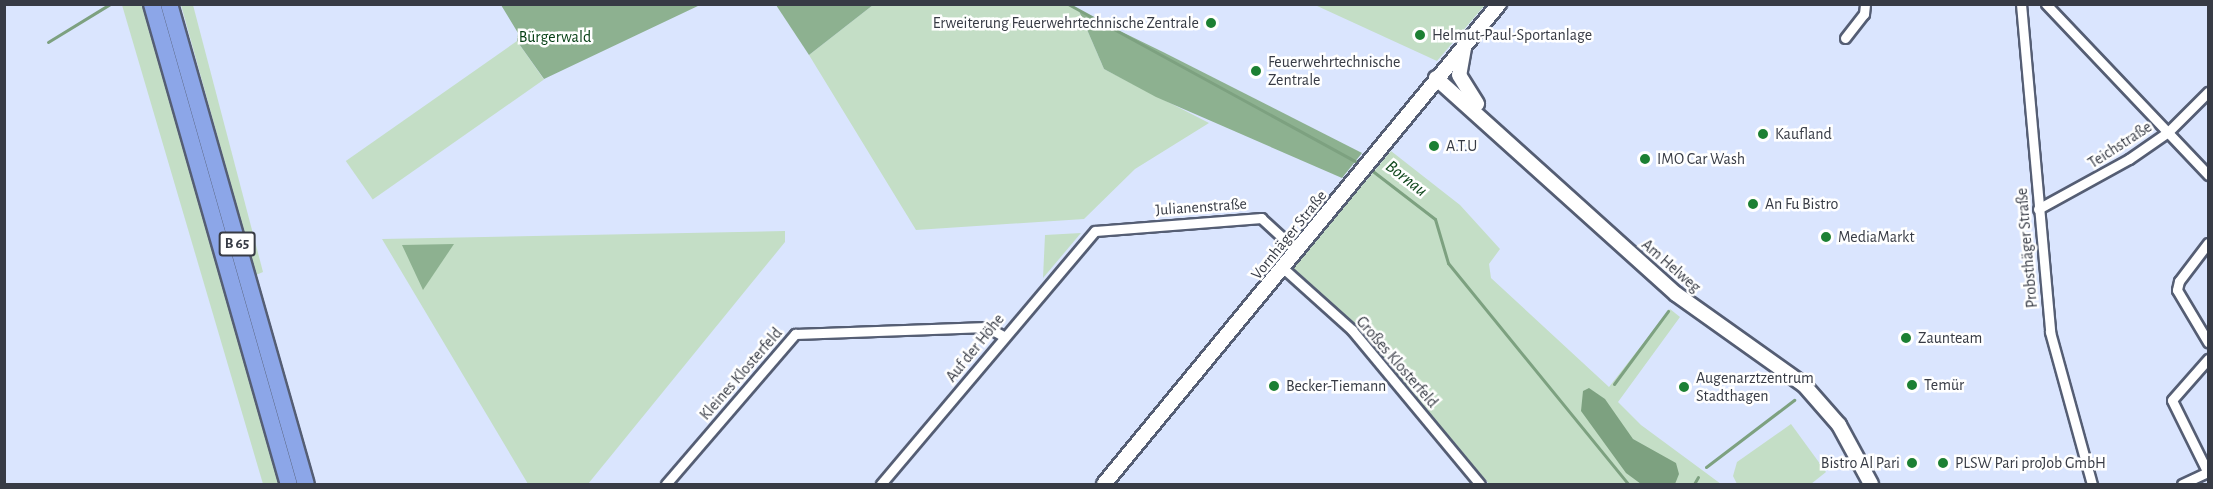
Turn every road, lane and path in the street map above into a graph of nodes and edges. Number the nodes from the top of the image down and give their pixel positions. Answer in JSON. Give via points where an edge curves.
{"nodes":[{"id":1,"x":152,"y":4,"type":"edge"},
{"id":2,"x":169,"y":4,"type":"edge"},
{"id":3,"x":1499,"y":4,"type":"edge"},
{"id":4,"x":1865,"y":4,"type":"edge"},
{"id":5,"x":2021,"y":4,"type":"edge"},
{"id":6,"x":2046,"y":4,"type":"edge"},
{"id":7,"x":1845,"y":38,"type":"dead end"},
{"id":8,"x":1467,"y":41,"type":"junction"},
{"id":9,"x":1436,"y":78,"type":"junction"},
{"id":10,"x":2208,"y":92,"type":"edge"},
{"id":11,"x":1489,"y":122,"type":"junction"},
{"id":12,"x":2168,"y":132,"type":"junction"},
{"id":13,"x":2208,"y":175,"type":"edge"},
{"id":14,"x":2038,"y":209,"type":"junction"},
{"id":15,"x":1095,"y":231,"type":"joint"},
{"id":16,"x":2208,"y":243,"type":"edge"},
{"id":17,"x":1297,"y":251,"type":"junction"},
{"id":18,"x":1283,"y":268,"type":"junction"},
{"id":19,"x":1003,"y":336,"type":"junction"},
{"id":20,"x":2208,"y":342,"type":"edge"},
{"id":21,"x":2208,"y":359,"type":"edge"},
{"id":22,"x":2208,"y":473,"type":"edge"},
{"id":23,"x":289,"y":484,"type":"edge"},
{"id":24,"x":306,"y":484,"type":"edge"},
{"id":25,"x":666,"y":484,"type":"edge"},
{"id":26,"x":881,"y":484,"type":"edge"},
{"id":27,"x":1104,"y":484,"type":"edge"},
{"id":28,"x":1480,"y":484,"type":"edge"},
{"id":29,"x":1871,"y":484,"type":"edge"},
{"id":30,"x":2092,"y":484,"type":"edge"},
{"id":31,"x":2182,"y":484,"type":"edge"}],
"edges":[{"from":1,"to":23,"type":"highway","number":"B 65"},
{"from":2,"to":24,"type":"highway","number":"B 65"},
{"from":3,"to":8,"type":"main road","name":"Vornhäger Straße"},
{"from":4,"to":7,"type":"street","via":[[1864,14]]},
{"from":5,"to":14,"type":"street","name":"Probsthäger Straße"},
{"from":6,"to":12,"type":"street"},
{"from":8,"to":9,"type":"main road","name":"Vornhäger Straße"},
{"from":8,"to":11,"type":"main road","via":[[1460,59],[1461,82]]},
{"from":9,"to":11,"type":"main road","name":"Am Helweg"},
{"from":9,"to":17,"type":"main road","name":"Vornhäger Straße"},
{"from":10,"to":12,"type":"street","name":"Teichstraße"},
{"from":11,"to":29,"type":"main road","name":"Am Helweg","via":[[1676,294],[1804,385],[1839,425]]},
{"from":12,"to":13,"type":"street"},
{"from":12,"to":14,"type":"street","name":"Teichstraße","via":[[2129,159]]},
{"from":14,"to":30,"type":"street","name":"Probsthäger Straße","via":[[2050,332]]},
{"from":15,"to":17,"type":"street","name":"Julianenstraße","via":[[1261,218]]},
{"from":15,"to":19,"type":"street","name":"Auf der Höhe"},
{"from":16,"to":20,"type":"street","via":[[2178,281],[2177,290]]},
{"from":17,"to":18,"type":"main road","name":"Vornhäger Straße"},
{"from":18,"to":27,"type":"main road","name":"Vornhäger Straße"},
{"from":18,"to":28,"type":"street","name":"Großes Klosterfeld","via":[[1352,330]]},
{"from":19,"to":25,"type":"street","name":"Kleines Klosterfeld","via":[[987,327],[795,334]]},
{"from":19,"to":26,"type":"street","name":"Auf der Höhe"},
{"from":21,"to":22,"type":"street","via":[[2172,400]]},
{"from":22,"to":31,"type":"street"}]}
